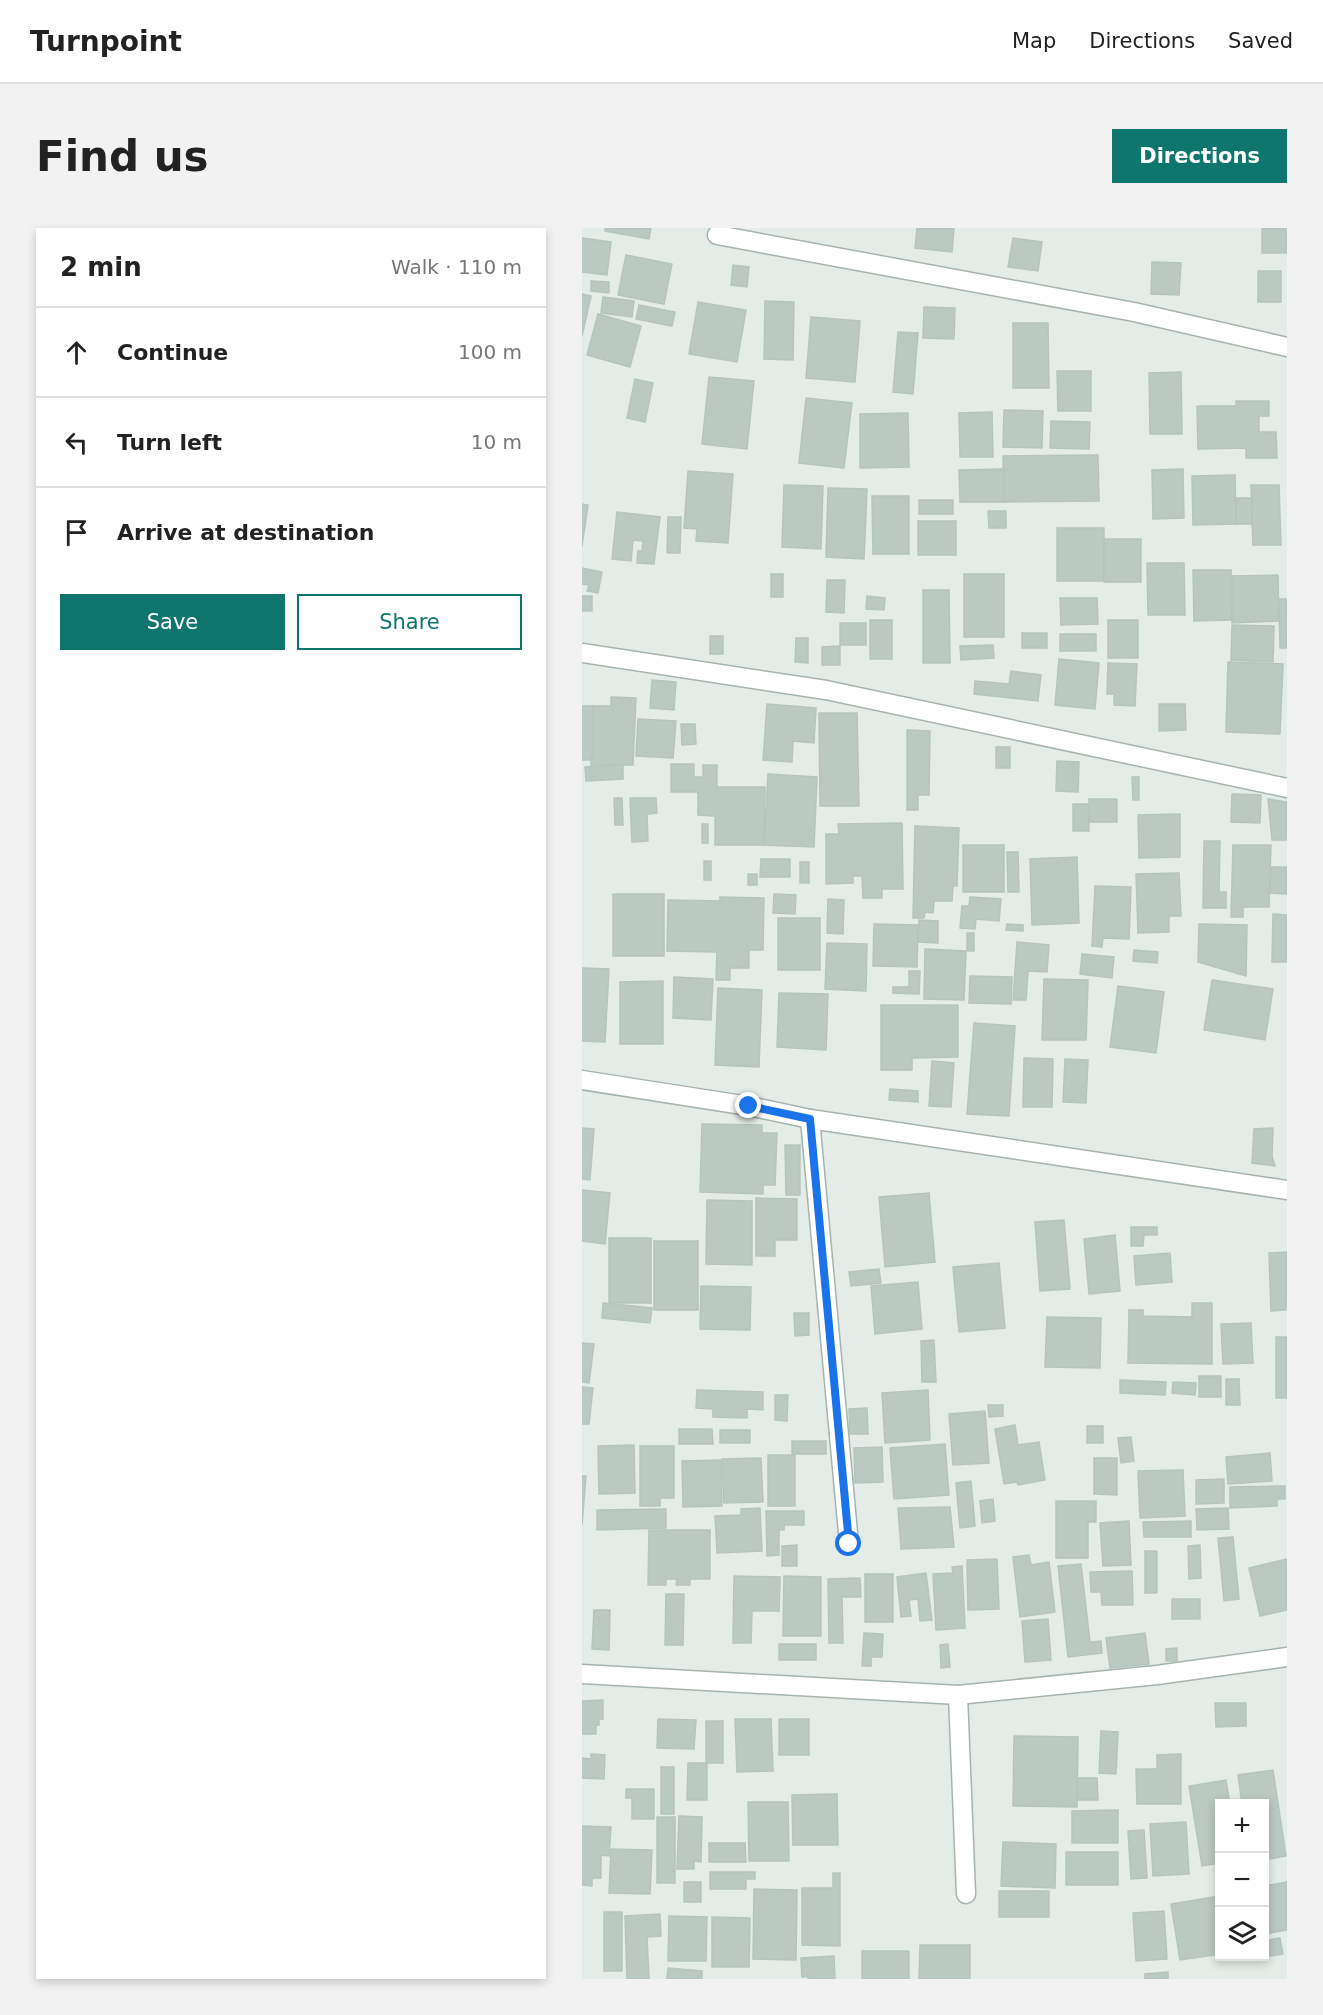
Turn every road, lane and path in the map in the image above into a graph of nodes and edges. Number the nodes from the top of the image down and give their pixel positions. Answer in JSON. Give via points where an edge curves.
{"nodes":[{"id":1,"x":717,"y":235,"type":"dead end"},
{"id":2,"x":1287,"y":347,"type":"edge"},
{"id":3,"x":582,"y":653,"type":"edge"},
{"id":4,"x":1287,"y":788,"type":"edge"},
{"id":5,"x":582,"y":1080,"type":"edge"},
{"id":6,"x":810,"y":1119,"type":"junction"},
{"id":7,"x":1287,"y":1190,"type":"edge"},
{"id":8,"x":849,"y":1544,"type":"dead end"},
{"id":9,"x":1287,"y":1658,"type":"edge"},
{"id":10,"x":582,"y":1674,"type":"edge"},
{"id":11,"x":958,"y":1695,"type":"junction"},
{"id":12,"x":966,"y":1894,"type":"dead end"}],
"edges":[{"from":1,"to":2,"type":"street","via":[[1134,312]]},
{"from":3,"to":4,"type":"street","via":[[826,690]]},
{"from":5,"to":6,"type":"street"},
{"from":6,"to":7,"type":"street"},
{"from":6,"to":8,"type":"street"},
{"from":9,"to":11,"type":"street"},
{"from":10,"to":11,"type":"street"},
{"from":11,"to":12,"type":"street"}]}
